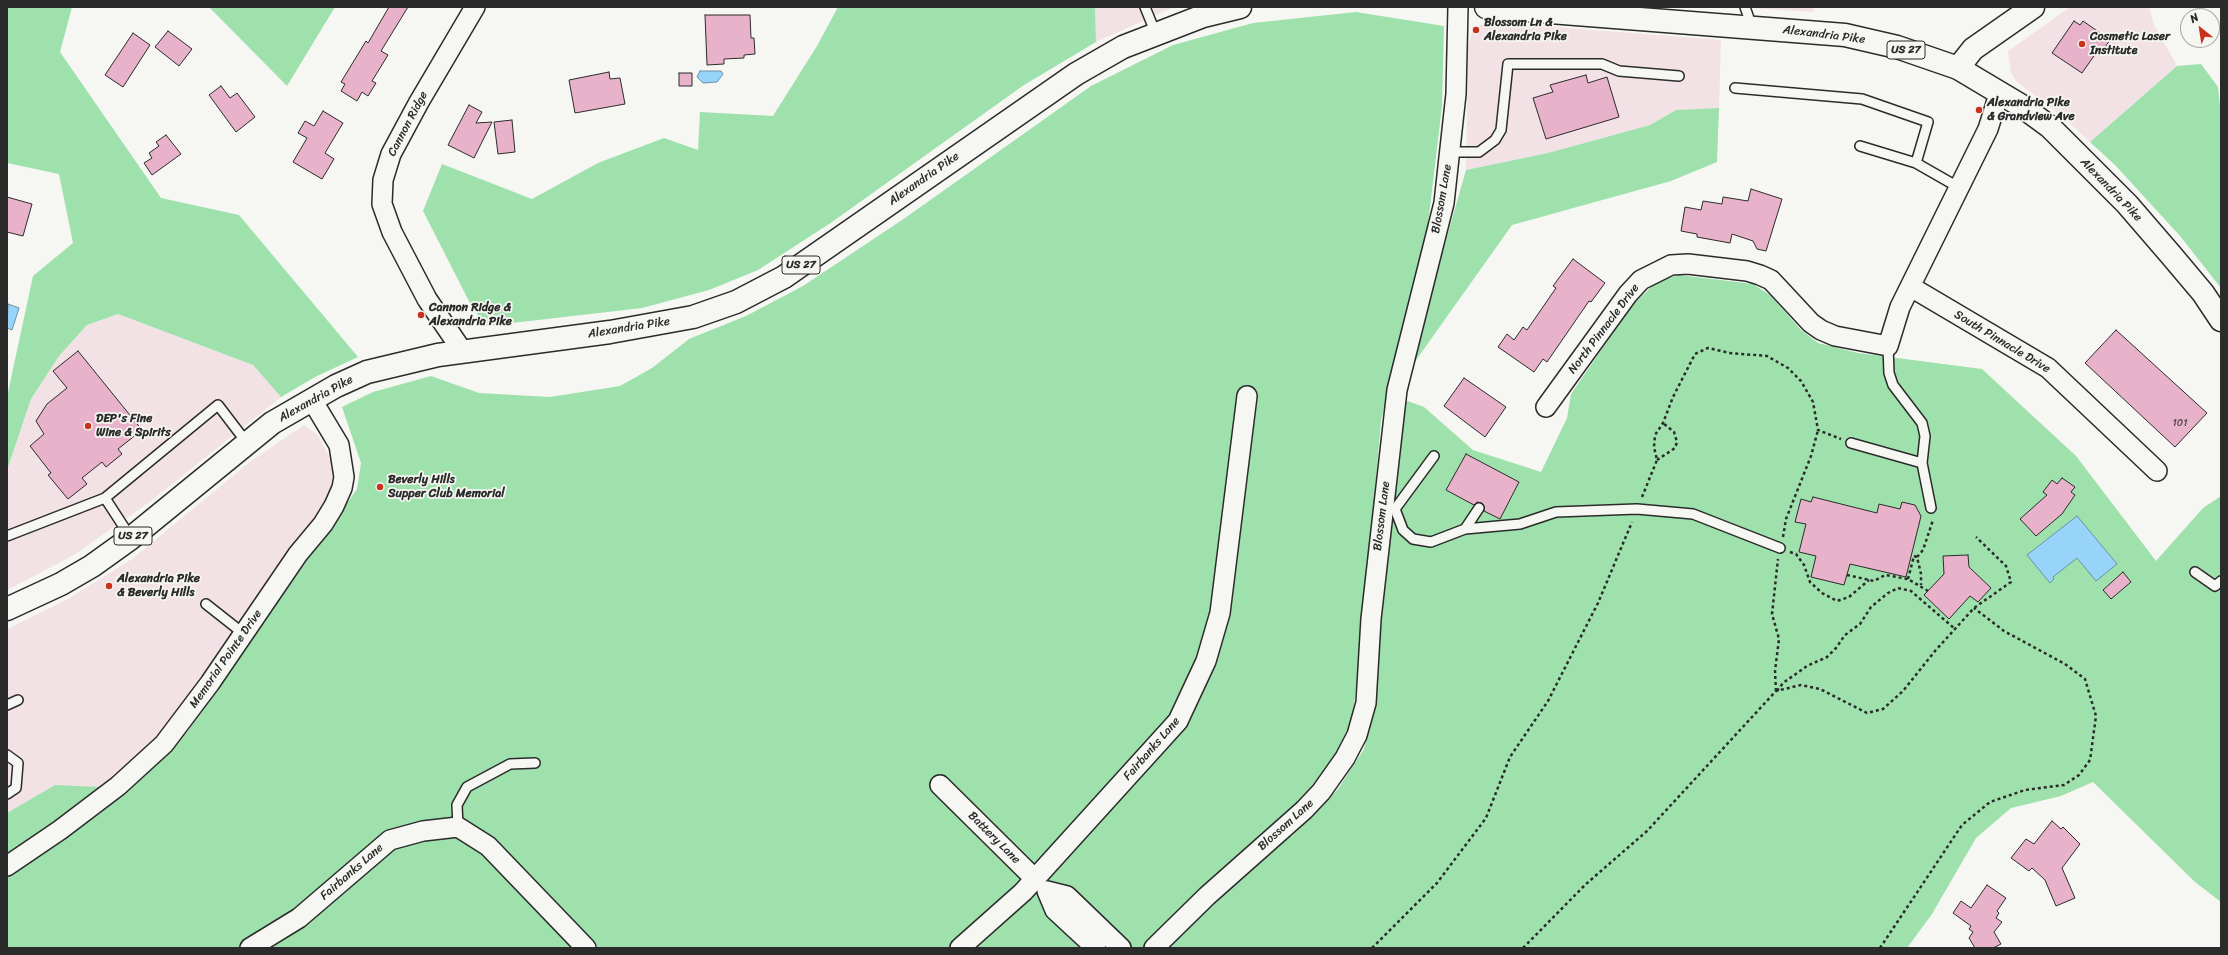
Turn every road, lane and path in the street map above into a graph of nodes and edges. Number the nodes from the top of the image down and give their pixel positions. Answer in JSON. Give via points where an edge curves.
{"nodes":[{"id":1,"x":475,"y":7,"type":"edge"},
{"id":2,"x":1145,"y":7,"type":"edge"},
{"id":3,"x":1240,"y":7,"type":"edge"},
{"id":4,"x":1458,"y":7,"type":"edge"},
{"id":5,"x":1486,"y":7,"type":"edge"},
{"id":6,"x":2034,"y":7,"type":"edge"},
{"id":7,"x":1512,"y":8,"type":"edge"},
{"id":8,"x":1203,"y":11,"type":"edge"},
{"id":9,"x":1749,"y":17,"type":"edge"},
{"id":10,"x":1156,"y":34,"type":"junction"},
{"id":11,"x":1958,"y":68,"type":"junction"},
{"id":12,"x":1679,"y":76,"type":"dead end"},
{"id":13,"x":1735,"y":88,"type":"dead end"},
{"id":14,"x":1999,"y":94,"type":"junction"},
{"id":15,"x":1860,"y":146,"type":"dead end"},
{"id":16,"x":1451,"y":152,"type":"junction"},
{"id":17,"x":1916,"y":163,"type":"junction"},
{"id":18,"x":1958,"y":187,"type":"junction"},
{"id":19,"x":1911,"y":287,"type":"junction"},
{"id":20,"x":2220,"y":317,"type":"edge"},
{"id":21,"x":1888,"y":346,"type":"junction"},
{"id":22,"x":463,"y":352,"type":"junction"},
{"id":23,"x":1247,"y":396,"type":"dead end"},
{"id":24,"x":312,"y":400,"type":"junction"},
{"id":25,"x":1546,"y":407,"type":"dead end"},
{"id":26,"x":1663,"y":423,"type":"junction"},
{"id":27,"x":247,"y":443,"type":"junction"},
{"id":28,"x":1851,"y":443,"type":"joint"},
{"id":29,"x":1434,"y":456,"type":"dead end"},
{"id":30,"x":1657,"y":460,"type":"junction"},
{"id":31,"x":1922,"y":463,"type":"junction"},
{"id":32,"x":2157,"y":471,"type":"dead end"},
{"id":33,"x":105,"y":498,"type":"junction"},
{"id":34,"x":1389,"y":508,"type":"junction"},
{"id":35,"x":1479,"y":508,"type":"dead end"},
{"id":36,"x":1931,"y":508,"type":"dead end"},
{"id":37,"x":1637,"y":509,"type":"junction"},
{"id":38,"x":1934,"y":519,"type":"dead end"},
{"id":39,"x":1465,"y":529,"type":"junction"},
{"id":40,"x":7,"y":536,"type":"edge"},
{"id":41,"x":1976,"y":536,"type":"dead end"},
{"id":42,"x":131,"y":538,"type":"junction"},
{"id":43,"x":1780,"y":548,"type":"joint"},
{"id":44,"x":1917,"y":557,"type":"junction"},
{"id":45,"x":2195,"y":572,"type":"dead end"},
{"id":46,"x":1847,"y":575,"type":"dead end"},
{"id":47,"x":1869,"y":580,"type":"junction"},
{"id":48,"x":1908,"y":580,"type":"junction"},
{"id":49,"x":2221,"y":581,"type":"edge"},
{"id":50,"x":1921,"y":586,"type":"junction"},
{"id":51,"x":1928,"y":591,"type":"dead end"},
{"id":52,"x":206,"y":604,"type":"dead end"},
{"id":53,"x":1974,"y":608,"type":"junction"},
{"id":54,"x":7,"y":610,"type":"edge"},
{"id":55,"x":1955,"y":629,"type":"junction"},
{"id":56,"x":244,"y":634,"type":"junction"},
{"id":57,"x":1776,"y":691,"type":"junction"},
{"id":58,"x":18,"y":700,"type":"dead end"},
{"id":59,"x":7,"y":705,"type":"edge"},
{"id":60,"x":7,"y":755,"type":"edge"},
{"id":61,"x":535,"y":763,"type":"dead end"},
{"id":62,"x":940,"y":785,"type":"dead end"},
{"id":63,"x":7,"y":794,"type":"edge"},
{"id":64,"x":458,"y":827,"type":"junction"},
{"id":65,"x":7,"y":866,"type":"edge"},
{"id":66,"x":1041,"y":885,"type":"junction"},
{"id":67,"x":250,"y":948,"type":"edge"},
{"id":68,"x":586,"y":948,"type":"edge"},
{"id":69,"x":960,"y":948,"type":"edge"},
{"id":70,"x":1096,"y":948,"type":"edge"},
{"id":71,"x":1121,"y":948,"type":"edge"},
{"id":72,"x":1154,"y":948,"type":"edge"},
{"id":73,"x":1372,"y":948,"type":"edge"},
{"id":74,"x":1523,"y":948,"type":"edge"},
{"id":75,"x":1880,"y":948,"type":"edge"}],
"edges":[{"from":1,"to":22,"type":"street","name":"Cannon Ridge","via":[[391,154],[383,180],[382,204],[392,232],[427,299]]},
{"from":2,"to":10,"type":"lane"},
{"from":3,"to":8,"type":"main road","name":"Alexandria Pike","number":"US 27"},
{"from":4,"to":16,"type":"street","name":"Blossom Lane","via":[[1456,94]]},
{"from":5,"to":7,"type":"main road","name":"Alexandria Pike","number":"US 27"},
{"from":6,"to":11,"type":"main road","via":[[1973,49]]},
{"from":7,"to":9,"type":"main road","name":"Alexandria Pike","number":"US 27","via":[[1705,25]]},
{"from":8,"to":10,"type":"main road","name":"Alexandria Pike","number":"US 27"},
{"from":9,"to":11,"type":"main road","name":"Alexandria Pike","number":"US 27","via":[[1896,47]]},
{"from":10,"to":22,"type":"main road","name":"Alexandria Pike","number":"US 27","via":[[1123,47],[1076,74],[784,277],[736,302],[693,317],[610,332]]},
{"from":11,"to":14,"type":"main road","name":"Alexandria Pike","number":"US 27"},
{"from":12,"to":16,"type":"lane","via":[[1619,71],[1602,64],[1508,64],[1501,130],[1496,140],[1479,152]]},
{"from":13,"to":17,"type":"lane","via":[[1862,99],[1928,122]]},
{"from":14,"to":18,"type":"street","via":[[1988,129]]},
{"from":14,"to":20,"type":"main road","name":"Alexandria Pike","number":"US 27","via":[[2044,123],[2127,204],[2172,254]]},
{"from":15,"to":17,"type":"lane"},
{"from":16,"to":34,"type":"street","name":"Blossom Lane","via":[[1444,204],[1397,390]]},
{"from":17,"to":18,"type":"lane"},
{"from":18,"to":19,"type":"street"},
{"from":19,"to":21,"type":"street","via":[[1900,308]]},
{"from":19,"to":32,"type":"street","name":"South Pinnacle Drive","via":[[2048,368]]},
{"from":21,"to":25,"type":"street","name":"North Pinnacle Drive","via":[[1835,336],[1821,330],[1811,323],[1771,280],[1760,275],[1688,264],[1671,265],[1641,280],[1628,294]]},
{"from":21,"to":31,"type":"lane","via":[[1889,373],[1893,385],[1922,423],[1925,436]]},
{"from":22,"to":24,"type":"main road","name":"Alexandria Pike","number":"US 27","via":[[438,355],[367,372]]},
{"from":23,"to":66,"type":"street","name":"Fairbanks Lane","via":[[1220,614],[1206,661],[1178,721]]},
{"from":24,"to":27,"type":"main road","name":"Alexandria Pike","number":"US 27","via":[[272,423]]},
{"from":24,"to":56,"type":"street","name":"Memorial Pointe Drive","via":[[339,445],[344,477],[342,488],[323,524],[298,554]]},
{"from":26,"to":28,"type":"path","via":[[1695,354],[1708,348],[1767,356],[1788,368],[1802,381],[1813,402],[1818,430]]},
{"from":26,"to":30,"type":"path","via":[[1655,435]]},
{"from":26,"to":30,"type":"path","via":[[1674,432],[1677,442],[1675,448]]},
{"from":27,"to":33,"type":"lane","via":[[218,405]]},
{"from":27,"to":42,"type":"main road","name":"Alexandria Pike","number":"US 27"},
{"from":28,"to":31,"type":"lane"},
{"from":29,"to":34,"type":"lane"},
{"from":30,"to":37,"type":"path"},
{"from":31,"to":36,"type":"lane"},
{"from":33,"to":40,"type":"lane"},
{"from":33,"to":42,"type":"lane"},
{"from":34,"to":39,"type":"lane","via":[[1403,530],[1413,539],[1432,542]]},
{"from":34,"to":72,"type":"street","name":"Blossom Lane","via":[[1371,619],[1366,703],[1357,735],[1348,752],[1321,792],[1304,810],[1207,896]]},
{"from":35,"to":39,"type":"lane"},
{"from":37,"to":39,"type":"lane","via":[[1556,512],[1520,524]]},
{"from":37,"to":43,"type":"lane","via":[[1693,514]]},
{"from":37,"to":73,"type":"path","via":[[1598,603],[1548,701],[1510,757],[1486,818],[1437,883]]},
{"from":38,"to":44,"type":"path","via":[[1923,550]]},
{"from":41,"to":53,"type":"path","via":[[2006,566],[2011,582]]},
{"from":42,"to":54,"type":"main road","name":"Alexandria Pike","number":"US 27","via":[[61,584]]},
{"from":43,"to":47,"type":"path","via":[[1796,554],[1804,565],[1810,582],[1822,593],[1838,601],[1849,597]]},
{"from":44,"to":48,"type":"path","via":[[1914,556]]},
{"from":44,"to":50,"type":"path"},
{"from":45,"to":49,"type":"lane","via":[[2215,586]]},
{"from":46,"to":47,"type":"path"},
{"from":47,"to":48,"type":"path","via":[[1874,581],[1885,575]]},
{"from":48,"to":50,"type":"path"},
{"from":50,"to":51,"type":"path"},
{"from":52,"to":56,"type":"lane"},
{"from":53,"to":55,"type":"path"},
{"from":53,"to":75,"type":"path","via":[[2004,631],[2065,664],[2085,679],[2096,716],[2090,760],[2079,776],[2064,785],[2025,790],[1990,802],[1962,825]]},
{"from":55,"to":57,"type":"path","via":[[1903,691],[1883,709],[1867,713],[1820,689],[1801,685]]},
{"from":55,"to":57,"type":"path","via":[[1911,591],[1898,588],[1871,607],[1860,624],[1845,635],[1827,657],[1807,666]]},
{"from":56,"to":65,"type":"street","name":"Memorial Pointe Drive","via":[[164,744],[118,786]]},
{"from":57,"to":74,"type":"path","via":[[1647,831],[1586,884]]},
{"from":58,"to":59,"type":"lane"},
{"from":60,"to":63,"type":"lane","via":[[18,762],[16,788]]},
{"from":61,"to":64,"type":"lane","via":[[510,764],[467,787],[457,805]]},
{"from":62,"to":66,"type":"street","name":"Battery Lane"},
{"from":64,"to":67,"type":"street","name":"Fairbanks Lane","via":[[423,831],[390,840],[299,918]]},
{"from":64,"to":68,"type":"street","via":[[488,846]]},
{"from":66,"to":69,"type":"street","name":"Fairbanks Lane"},
{"from":66,"to":70,"type":"street","name":"Battery Lane","via":[[1055,910]]},
{"from":66,"to":71,"type":"street","via":[[1067,896]]}]}
